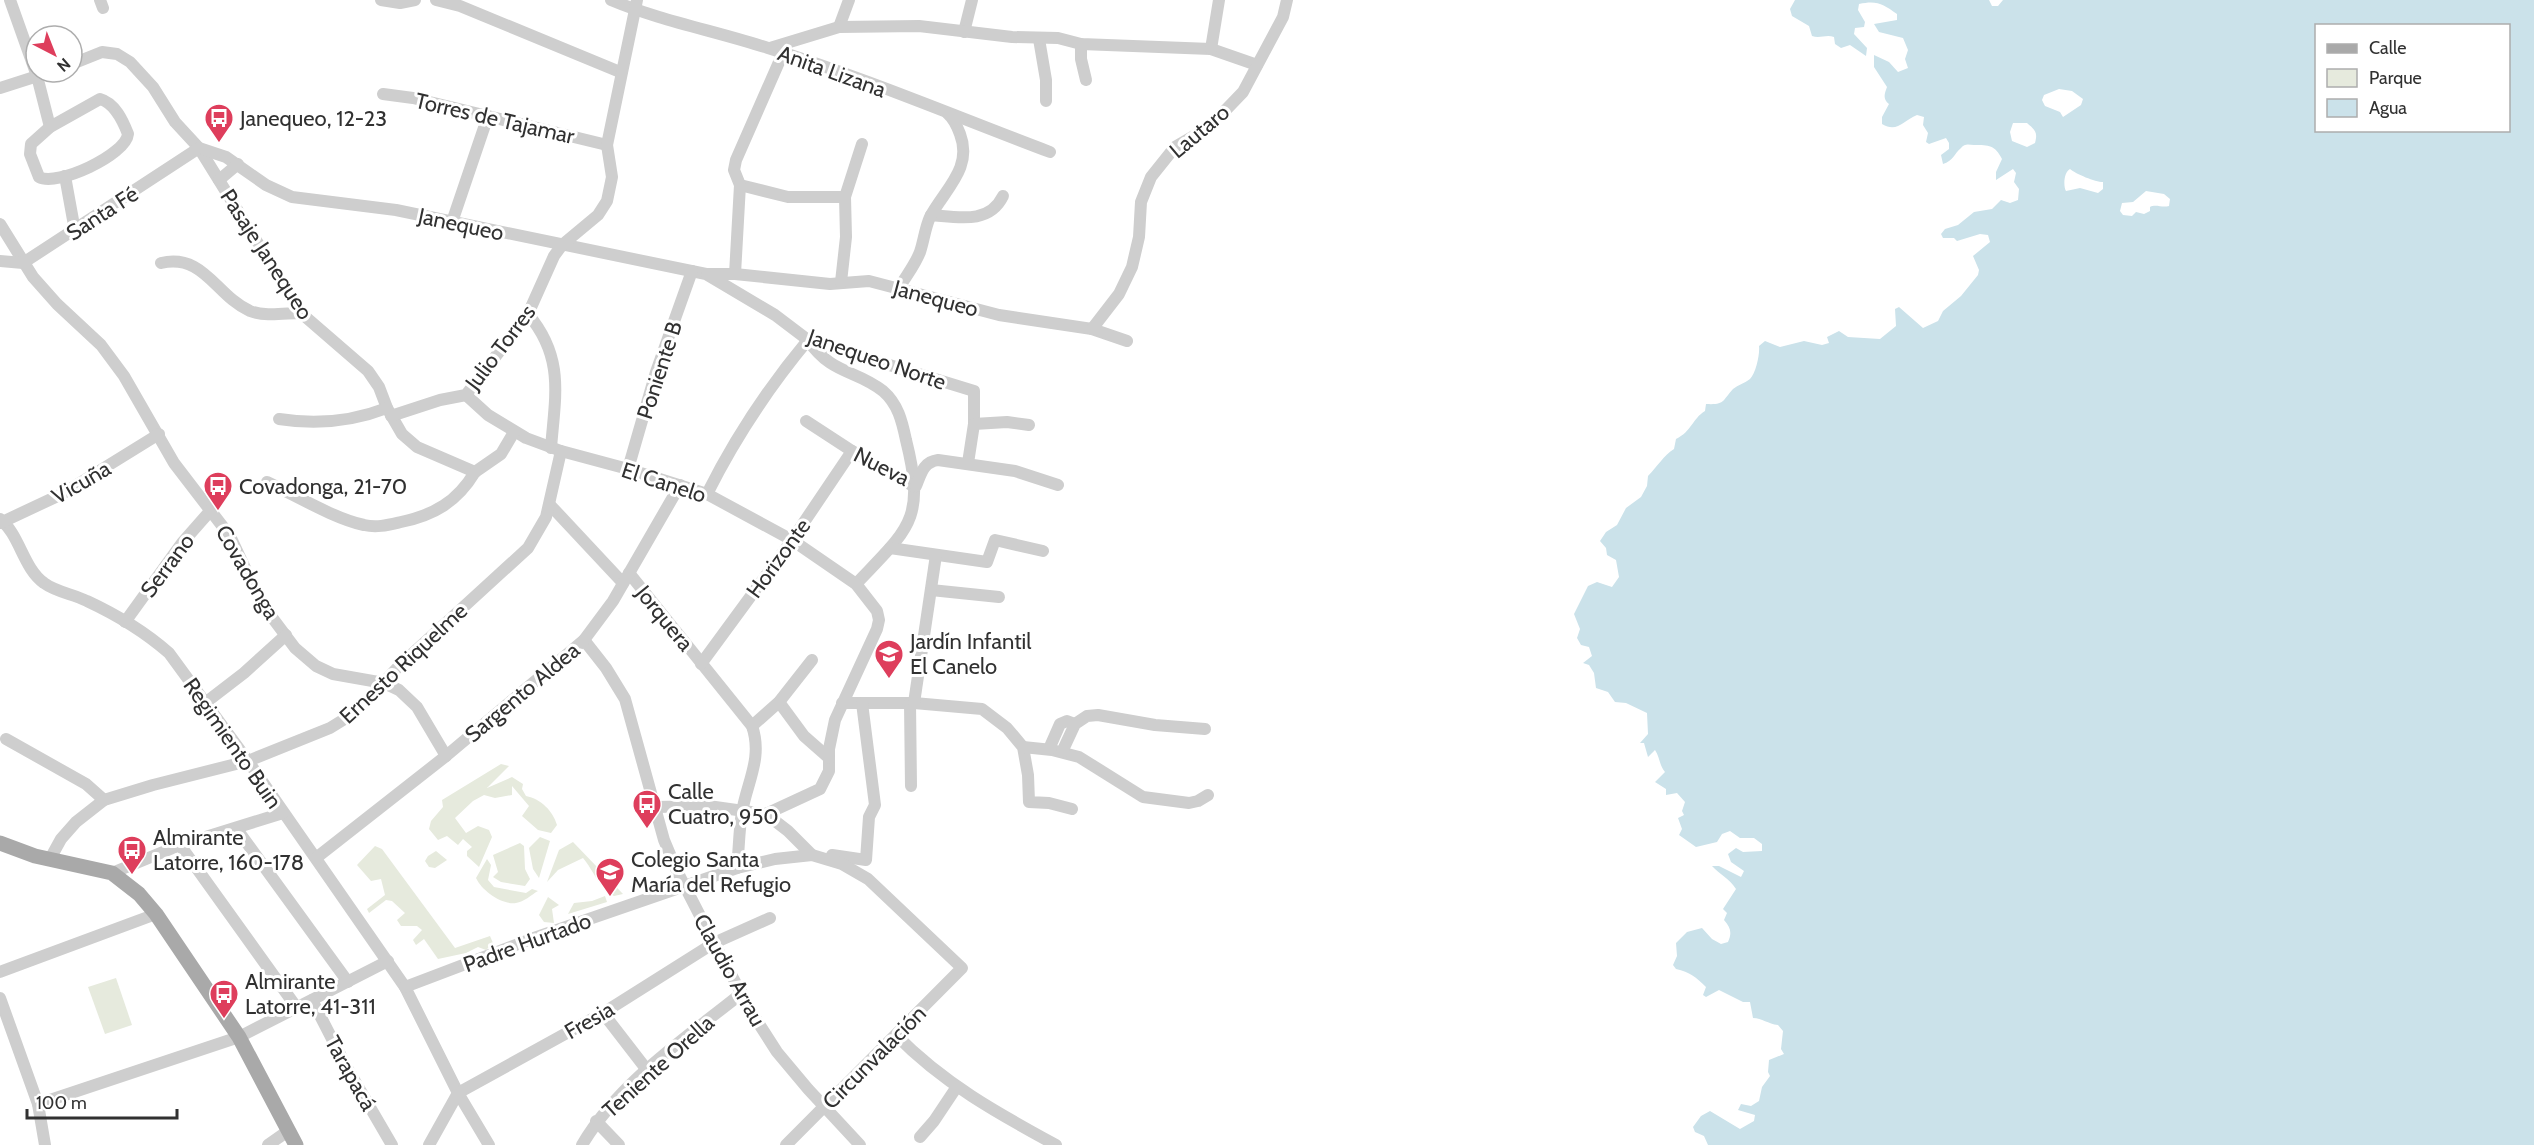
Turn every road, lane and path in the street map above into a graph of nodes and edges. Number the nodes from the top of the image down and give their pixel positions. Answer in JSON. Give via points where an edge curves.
{"nodes":[{"id":1,"x":10,"y":0,"type":"edge"},
{"id":2,"x":381,"y":0,"type":"edge"},
{"id":3,"x":415,"y":0,"type":"edge"},
{"id":4,"x":436,"y":0,"type":"edge"},
{"id":5,"x":611,"y":0,"type":"edge"},
{"id":6,"x":849,"y":0,"type":"edge"},
{"id":7,"x":972,"y":0,"type":"edge"},
{"id":8,"x":1219,"y":0,"type":"edge"},
{"id":9,"x":1287,"y":0,"type":"edge"},
{"id":10,"x":635,"y":5,"type":"edge"},
{"id":11,"x":839,"y":27,"type":"junction"},
{"id":12,"x":24,"y":31,"type":"edge"},
{"id":13,"x":964,"y":32,"type":"junction"},
{"id":14,"x":1039,"y":39,"type":"junction"},
{"id":15,"x":1081,"y":44,"type":"junction"},
{"id":16,"x":770,"y":48,"type":"junction"},
{"id":17,"x":1211,"y":50,"type":"junction"},
{"id":18,"x":783,"y":53,"type":"junction"},
{"id":19,"x":84,"y":59,"type":"edge"},
{"id":20,"x":1257,"y":65,"type":"junction"},
{"id":21,"x":620,"y":72,"type":"junction"},
{"id":22,"x":24,"y":80,"type":"edge"},
{"id":23,"x":1086,"y":80,"type":"dead end"},
{"id":24,"x":44,"y":84,"type":"edge"},
{"id":25,"x":0,"y":88,"type":"edge"},
{"id":26,"x":383,"y":94,"type":"dead end"},
{"id":27,"x":1046,"y":101,"type":"dead end"},
{"id":28,"x":948,"y":113,"type":"junction"},
{"id":29,"x":488,"y":116,"type":"junction"},
{"id":30,"x":50,"y":127,"type":"junction"},
{"id":31,"x":862,"y":144,"type":"dead end"},
{"id":32,"x":607,"y":145,"type":"junction"},
{"id":33,"x":199,"y":148,"type":"junction"},
{"id":34,"x":1050,"y":152,"type":"dead end"},
{"id":35,"x":238,"y":164,"type":"junction"},
{"id":36,"x":65,"y":176,"type":"junction"},
{"id":37,"x":219,"y":180,"type":"junction"},
{"id":38,"x":740,"y":185,"type":"junction"},
{"id":39,"x":1003,"y":196,"type":"dead end"},
{"id":40,"x":844,"y":197,"type":"junction"},
{"id":41,"x":931,"y":215,"type":"junction"},
{"id":42,"x":452,"y":222,"type":"junction"},
{"id":43,"x":0,"y":224,"type":"edge"},
{"id":44,"x":75,"y":231,"type":"junction"},
{"id":45,"x":562,"y":245,"type":"junction"},
{"id":46,"x":0,"y":261,"type":"edge"},
{"id":47,"x":161,"y":263,"type":"dead end"},
{"id":48,"x":23,"y":264,"type":"junction"},
{"id":49,"x":692,"y":271,"type":"junction"},
{"id":50,"x":706,"y":274,"type":"junction"},
{"id":51,"x":735,"y":274,"type":"junction"},
{"id":52,"x":842,"y":282,"type":"junction"},
{"id":53,"x":899,"y":288,"type":"junction"},
{"id":54,"x":301,"y":313,"type":"junction"},
{"id":55,"x":528,"y":314,"type":"junction"},
{"id":56,"x":1092,"y":329,"type":"junction"},
{"id":57,"x":808,"y":340,"type":"junction"},
{"id":58,"x":1127,"y":341,"type":"dead end"},
{"id":59,"x":466,"y":395,"type":"junction"},
{"id":60,"x":389,"y":412,"type":"junction"},
{"id":61,"x":279,"y":419,"type":"dead end"},
{"id":62,"x":807,"y":422,"type":"dead end"},
{"id":63,"x":974,"y":424,"type":"junction"},
{"id":64,"x":1029,"y":425,"type":"dead end"},
{"id":65,"x":514,"y":432,"type":"junction"},
{"id":66,"x":159,"y":434,"type":"junction"},
{"id":67,"x":556,"y":450,"type":"junction"},
{"id":68,"x":852,"y":451,"type":"junction"},
{"id":69,"x":968,"y":463,"type":"junction"},
{"id":70,"x":628,"y":469,"type":"junction"},
{"id":71,"x":475,"y":472,"type":"junction"},
{"id":72,"x":267,"y":482,"type":"dead end"},
{"id":73,"x":680,"y":485,"type":"junction"},
{"id":74,"x":1058,"y":485,"type":"dead end"},
{"id":75,"x":915,"y":487,"type":"junction"},
{"id":76,"x":707,"y":494,"type":"junction"},
{"id":77,"x":550,"y":505,"type":"junction"},
{"id":78,"x":211,"y":510,"type":"junction"},
{"id":79,"x":1,"y":521,"type":"edge"},
{"id":80,"x":792,"y":540,"type":"junction"},
{"id":81,"x":890,"y":548,"type":"junction"},
{"id":82,"x":1043,"y":551,"type":"dead end"},
{"id":83,"x":936,"y":555,"type":"junction"},
{"id":84,"x":626,"y":578,"type":"junction"},
{"id":85,"x":856,"y":584,"type":"junction"},
{"id":86,"x":931,"y":590,"type":"junction"},
{"id":87,"x":999,"y":597,"type":"dead end"},
{"id":88,"x":124,"y":622,"type":"junction"},
{"id":89,"x":286,"y":636,"type":"junction"},
{"id":90,"x":584,"y":640,"type":"junction"},
{"id":91,"x":812,"y":660,"type":"dead end"},
{"id":92,"x":701,"y":664,"type":"junction"},
{"id":93,"x":384,"y":683,"type":"junction"},
{"id":94,"x":779,"y":702,"type":"junction"},
{"id":95,"x":204,"y":703,"type":"junction"},
{"id":96,"x":842,"y":703,"type":"junction"},
{"id":97,"x":862,"y":703,"type":"junction"},
{"id":98,"x":912,"y":703,"type":"junction"},
{"id":99,"x":753,"y":726,"type":"junction"},
{"id":100,"x":1205,"y":729,"type":"dead end"},
{"id":101,"x":6,"y":739,"type":"dead end"},
{"id":102,"x":1023,"y":747,"type":"junction"},
{"id":103,"x":1056,"y":750,"type":"junction"},
{"id":104,"x":446,"y":756,"type":"junction"},
{"id":105,"x":829,"y":758,"type":"junction"},
{"id":106,"x":248,"y":761,"type":"junction"},
{"id":107,"x":911,"y":786,"type":"dead end"},
{"id":108,"x":1208,"y":795,"type":"dead end"},
{"id":109,"x":104,"y":800,"type":"junction"},
{"id":110,"x":655,"y":807,"type":"junction"},
{"id":111,"x":1072,"y":809,"type":"dead end"},
{"id":112,"x":742,"y":811,"type":"junction"},
{"id":113,"x":283,"y":813,"type":"junction"},
{"id":114,"x":766,"y":814,"type":"junction"},
{"id":115,"x":236,"y":828,"type":"junction"},
{"id":116,"x":0,"y":843,"type":"edge"},
{"id":117,"x":180,"y":845,"type":"junction"},
{"id":118,"x":818,"y":857,"type":"junction"},
{"id":119,"x":316,"y":858,"type":"junction"},
{"id":120,"x":50,"y":859,"type":"junction"},
{"id":121,"x":737,"y":868,"type":"junction"},
{"id":122,"x":112,"y":873,"type":"junction"},
{"id":123,"x":684,"y":886,"type":"junction"},
{"id":124,"x":156,"y":914,"type":"junction"},
{"id":125,"x":770,"y":918,"type":"dead end"},
{"id":126,"x":714,"y":943,"type":"junction"},
{"id":127,"x":388,"y":961,"type":"junction"},
{"id":128,"x":962,"y":968,"type":"joint"},
{"id":129,"x":0,"y":972,"type":"edge"},
{"id":130,"x":348,"y":981,"type":"junction"},
{"id":131,"x":405,"y":987,"type":"junction"},
{"id":132,"x":742,"y":993,"type":"junction"},
{"id":133,"x":0,"y":998,"type":"edge"},
{"id":134,"x":312,"y":1000,"type":"junction"},
{"id":135,"x":297,"y":1008,"type":"junction"},
{"id":136,"x":603,"y":1013,"type":"junction"},
{"id":137,"x":896,"y":1035,"type":"junction"},
{"id":138,"x":239,"y":1037,"type":"junction"},
{"id":139,"x":647,"y":1070,"type":"junction"},
{"id":140,"x":956,"y":1088,"type":"junction"},
{"id":141,"x":458,"y":1093,"type":"junction"},
{"id":142,"x":38,"y":1104,"type":"junction"},
{"id":143,"x":824,"y":1107,"type":"junction"},
{"id":144,"x":596,"y":1121,"type":"junction"},
{"id":145,"x":288,"y":1131,"type":"junction"},
{"id":146,"x":920,"y":1137,"type":"dead end"},
{"id":147,"x":45,"y":1145,"type":"edge"},
{"id":148,"x":268,"y":1145,"type":"edge"},
{"id":149,"x":296,"y":1145,"type":"edge"},
{"id":150,"x":392,"y":1145,"type":"edge"},
{"id":151,"x":429,"y":1145,"type":"edge"},
{"id":152,"x":489,"y":1145,"type":"edge"},
{"id":153,"x":582,"y":1145,"type":"edge"},
{"id":154,"x":619,"y":1145,"type":"edge"},
{"id":155,"x":786,"y":1145,"type":"edge"},
{"id":156,"x":860,"y":1145,"type":"edge"},
{"id":157,"x":1056,"y":1145,"type":"edge"}],
"edges":[{"from":1,"to":12,"type":"street"},
{"from":2,"to":3,"type":"street"},
{"from":4,"to":21,"type":"street","via":[[460,6]]},
{"from":5,"to":10,"type":"street","name":"Anita Lizana"},
{"from":6,"to":11,"type":"street"},
{"from":7,"to":13,"type":"street"},
{"from":8,"to":17,"type":"street"},
{"from":9,"to":20,"type":"street","name":"Lautaro","via":[[1285,12]]},
{"from":10,"to":16,"type":"street","name":"Anita Lizana"},
{"from":10,"to":21,"type":"street","name":"Julio Torres"},
{"from":11,"to":13,"type":"street","via":[[919,26]]},
{"from":11,"to":16,"type":"street"},
{"from":13,"to":14,"type":"street"},
{"from":14,"to":15,"type":"street","via":[[1058,38]]},
{"from":14,"to":27,"type":"street"},
{"from":15,"to":17,"type":"street"},
{"from":15,"to":23,"type":"street"},
{"from":16,"to":18,"type":"street","name":"Anita Lizana"},
{"from":17,"to":20,"type":"street"},
{"from":18,"to":28,"type":"street","name":"Anita Lizana"},
{"from":18,"to":38,"type":"street","via":[[736,160],[734,170]]},
{"from":19,"to":33,"type":"street","name":"Janequeo","via":[[102,52],[117,54],[130,62]]},
{"from":20,"to":56,"type":"street","name":"Lautaro","via":[[1243,92],[1218,118],[1175,147],[1150,177],[1141,202],[1132,267],[1111,307]]},
{"from":21,"to":32,"type":"street","name":"Julio Torres"},
{"from":22,"to":25,"type":"street"},
{"from":24,"to":30,"type":"street"},
{"from":26,"to":29,"type":"street","name":"Torres de Tajamar"},
{"from":28,"to":34,"type":"street","name":"Anita Lizana"},
{"from":28,"to":41,"type":"street","via":[[958,128],[964,154],[956,179]]},
{"from":29,"to":32,"type":"street","name":"Torres de Tajamar"},
{"from":29,"to":42,"type":"street"},
{"from":30,"to":36,"type":"street","via":[[31,144],[30,154],[39,177],[47,180]]},
{"from":30,"to":36,"type":"street","via":[[100,99],[116,111],[128,134],[123,146],[91,166]]},
{"from":31,"to":40,"type":"street"},
{"from":32,"to":45,"type":"street","name":"Julio Torres","via":[[612,177],[607,201],[598,214]]},
{"from":33,"to":35,"type":"street","name":"Janequeo"},
{"from":33,"to":37,"type":"street","name":"Pasaje Janequeo"},
{"from":33,"to":44,"type":"street","name":"Santa Fé"},
{"from":35,"to":37,"type":"street"},
{"from":35,"to":42,"type":"street","name":"Janequeo","via":[[266,185],[292,197],[396,210]]},
{"from":36,"to":44,"type":"street"},
{"from":37,"to":54,"type":"street","name":"Pasaje Janequeo"},
{"from":38,"to":40,"type":"street","via":[[788,197]]},
{"from":38,"to":51,"type":"street"},
{"from":39,"to":41,"type":"street","via":[[993,210],[982,216]]},
{"from":40,"to":52,"type":"street"},
{"from":41,"to":53,"type":"street","via":[[918,255]]},
{"from":42,"to":45,"type":"street","name":"Janequeo"},
{"from":43,"to":48,"type":"street","name":"Covadonga"},
{"from":44,"to":48,"type":"street","name":"Santa Fé"},
{"from":45,"to":49,"type":"street","name":"Janequeo"},
{"from":45,"to":55,"type":"street","name":"Julio Torres"},
{"from":46,"to":48,"type":"street"},
{"from":47,"to":54,"type":"street","via":[[195,265],[233,301],[257,313]]},
{"from":48,"to":66,"type":"street","name":"Covadonga","via":[[111,357]]},
{"from":49,"to":50,"type":"street","name":"Janequeo Norte"},
{"from":49,"to":70,"type":"street","name":"Poniente B","via":[[656,372]]},
{"from":50,"to":51,"type":"street","name":"Janequeo"},
{"from":50,"to":57,"type":"street","name":"Janequeo Norte","via":[[775,315]]},
{"from":51,"to":52,"type":"street","name":"Janequeo"},
{"from":52,"to":53,"type":"street","name":"Janequeo","via":[[869,281]]},
{"from":53,"to":56,"type":"street","name":"Janequeo","via":[[1017,319]]},
{"from":54,"to":60,"type":"street","name":"Pasaje Janequeo","via":[[368,371]]},
{"from":55,"to":59,"type":"street","name":"Julio Torres"},
{"from":55,"to":67,"type":"street","name":"Ernesto Riquelme","via":[[546,340],[555,369]]},
{"from":56,"to":58,"type":"street","name":"Janequeo"},
{"from":57,"to":63,"type":"street","name":"Janequeo Norte","via":[[974,391]]},
{"from":57,"to":75,"type":"street","via":[[828,362],[873,385],[892,401],[901,418]]},
{"from":57,"to":76,"type":"street","via":[[757,406]]},
{"from":59,"to":60,"type":"street","name":"Julio Torres"},
{"from":59,"to":65,"type":"street","name":"El Canelo"},
{"from":60,"to":61,"type":"street","name":"Julio Torres","via":[[334,422]]},
{"from":60,"to":71,"type":"street","via":[[402,434],[417,447]]},
{"from":62,"to":68,"type":"street","name":"Nueva"},
{"from":63,"to":64,"type":"street"},
{"from":63,"to":69,"type":"street","name":"Janequeo Norte"},
{"from":65,"to":67,"type":"street","name":"El Canelo"},
{"from":65,"to":71,"type":"street","via":[[501,454]]},
{"from":66,"to":78,"type":"street","name":"Covadonga","via":[[186,481]]},
{"from":66,"to":79,"type":"street","name":"Vicuña","via":[[82,483]]},
{"from":67,"to":70,"type":"street","name":"El Canelo"},
{"from":67,"to":77,"type":"street","name":"Ernesto Riquelme"},
{"from":68,"to":75,"type":"street","name":"Nueva"},
{"from":68,"to":80,"type":"street","name":"Horizonte"},
{"from":69,"to":74,"type":"street","name":"Nueva","via":[[1015,471]]},
{"from":69,"to":75,"type":"street","name":"Nueva","via":[[931,461]]},
{"from":70,"to":73,"type":"street","name":"El Canelo"},
{"from":71,"to":72,"type":"street","via":[[457,496],[440,510],[381,527],[347,520]]},
{"from":73,"to":76,"type":"street","name":"El Canelo"},
{"from":73,"to":84,"type":"street","name":"Sargento Aldea"},
{"from":75,"to":81,"type":"street","via":[[910,518]]},
{"from":76,"to":80,"type":"street","name":"El Canelo"},
{"from":77,"to":84,"type":"street","name":"Jorquera"},
{"from":77,"to":93,"type":"street","name":"Ernesto Riquelme","via":[[536,537],[520,558],[438,629]]},
{"from":78,"to":88,"type":"street","name":"Serrano"},
{"from":78,"to":89,"type":"street","name":"Covadonga","via":[[230,536],[262,604]]},
{"from":79,"to":88,"type":"street","name":"Regimiento Buin","via":[[11,530],[43,583]]},
{"from":80,"to":85,"type":"street","name":"El Canelo"},
{"from":80,"to":92,"type":"street","name":"Horizonte"},
{"from":81,"to":83,"type":"street"},
{"from":81,"to":85,"type":"street"},
{"from":82,"to":83,"type":"street","via":[[995,540],[987,562]]},
{"from":83,"to":86,"type":"street"},
{"from":84,"to":90,"type":"street","name":"Sargento Aldea","via":[[603,618]]},
{"from":84,"to":92,"type":"street","name":"Jorquera"},
{"from":85,"to":96,"type":"street","name":"El Canelo","via":[[877,611],[879,625]]},
{"from":86,"to":87,"type":"street"},
{"from":86,"to":98,"type":"street"},
{"from":88,"to":95,"type":"street","name":"Regimiento Buin","via":[[169,653]]},
{"from":89,"to":93,"type":"street","name":"Covadonga","via":[[301,654],[324,670]]},
{"from":89,"to":95,"type":"street"},
{"from":90,"to":104,"type":"street","name":"Sargento Aldea"},
{"from":90,"to":110,"type":"street","name":"Claudio Arrau","via":[[625,699]]},
{"from":91,"to":94,"type":"street"},
{"from":92,"to":99,"type":"street","name":"Jorquera"},
{"from":93,"to":104,"type":"street","name":"Covadonga","via":[[399,690],[417,708]]},
{"from":93,"to":106,"type":"street","name":"Ernesto Riquelme","via":[[339,724]]},
{"from":94,"to":99,"type":"street"},
{"from":94,"to":105,"type":"street","via":[[804,736]]},
{"from":95,"to":106,"type":"street","name":"Regimiento Buin"},
{"from":96,"to":97,"type":"street"},
{"from":96,"to":105,"type":"street","name":"El Canelo","via":[[832,730]]},
{"from":97,"to":98,"type":"street"},
{"from":97,"to":118,"type":"street","via":[[875,805],[869,817],[866,860]]},
{"from":98,"to":102,"type":"street","via":[[982,709],[1007,728]]},
{"from":98,"to":107,"type":"street"},
{"from":99,"to":112,"type":"street","via":[[757,757]]},
{"from":100,"to":103,"type":"street","via":[[1087,716],[1075,724],[1060,724]]},
{"from":101,"to":109,"type":"street","via":[[86,784]]},
{"from":102,"to":103,"type":"street"},
{"from":102,"to":111,"type":"street","via":[[1029,802]]},
{"from":103,"to":108,"type":"street","via":[[1087,761],[1143,797],[1189,803]]},
{"from":104,"to":119,"type":"street","name":"Sargento Aldea"},
{"from":105,"to":114,"type":"street","name":"El Canelo","via":[[828,778],[820,789]]},
{"from":106,"to":109,"type":"street","name":"Ernesto Riquelme"},
{"from":106,"to":113,"type":"street","name":"Regimiento Buin"},
{"from":109,"to":120,"type":"street","name":"Ernesto Riquelme","via":[[76,822]]},
{"from":110,"to":112,"type":"street","via":[[691,805]]},
{"from":110,"to":123,"type":"street","name":"Claudio Arrau"},
{"from":112,"to":114,"type":"street"},
{"from":112,"to":121,"type":"street"},
{"from":113,"to":115,"type":"street"},
{"from":113,"to":119,"type":"street","name":"Regimiento Buin"},
{"from":114,"to":118,"type":"street"},
{"from":115,"to":117,"type":"street"},
{"from":115,"to":130,"type":"street"},
{"from":116,"to":120,"type":"main road"},
{"from":117,"to":122,"type":"street"},
{"from":117,"to":135,"type":"street"},
{"from":118,"to":121,"type":"street","name":"Padre Hurtado","via":[[775,859]]},
{"from":118,"to":128,"type":"street","name":"Padre Hurtado","via":[[842,864],[868,879]]},
{"from":119,"to":127,"type":"street","name":"Regimiento Buin"},
{"from":120,"to":122,"type":"main road"},
{"from":121,"to":123,"type":"street","name":"Padre Hurtado"},
{"from":122,"to":124,"type":"main road","via":[[139,894]]},
{"from":123,"to":126,"type":"street","name":"Claudio Arrau"},
{"from":123,"to":131,"type":"street","name":"Padre Hurtado"},
{"from":124,"to":129,"type":"street"},
{"from":124,"to":138,"type":"main road"},
{"from":125,"to":126,"type":"street","name":"Fresia"},
{"from":126,"to":132,"type":"street","name":"Claudio Arrau"},
{"from":126,"to":136,"type":"street","name":"Fresia"},
{"from":127,"to":130,"type":"street"},
{"from":127,"to":131,"type":"street","name":"Regimiento Buin"},
{"from":128,"to":137,"type":"street","name":"Circunvalación"},
{"from":130,"to":134,"type":"street"},
{"from":131,"to":141,"type":"street","name":"Regimiento Buin"},
{"from":132,"to":139,"type":"street","name":"Teniente Orella"},
{"from":132,"to":143,"type":"street","name":"Claudio Arrau","via":[[777,1052]]},
{"from":133,"to":142,"type":"street"},
{"from":134,"to":135,"type":"street"},
{"from":134,"to":150,"type":"street","name":"Tarapacá"},
{"from":135,"to":138,"type":"street"},
{"from":136,"to":139,"type":"street"},
{"from":136,"to":141,"type":"street","name":"Fresia"},
{"from":137,"to":140,"type":"street"},
{"from":137,"to":143,"type":"street","name":"Circunvalación"},
{"from":138,"to":142,"type":"street"},
{"from":138,"to":145,"type":"main road"},
{"from":139,"to":144,"type":"street","name":"Teniente Orella"},
{"from":140,"to":146,"type":"street"},
{"from":140,"to":157,"type":"street"},
{"from":141,"to":151,"type":"street"},
{"from":141,"to":152,"type":"street","name":"Regimiento Buin"},
{"from":142,"to":147,"type":"street"},
{"from":143,"to":155,"type":"street","name":"Circunvalación"},
{"from":143,"to":156,"type":"street","name":"Claudio Arrau"},
{"from":144,"to":153,"type":"street","name":"Teniente Orella"},
{"from":144,"to":154,"type":"street"},
{"from":145,"to":148,"type":"street"},
{"from":145,"to":149,"type":"main road"}]}
